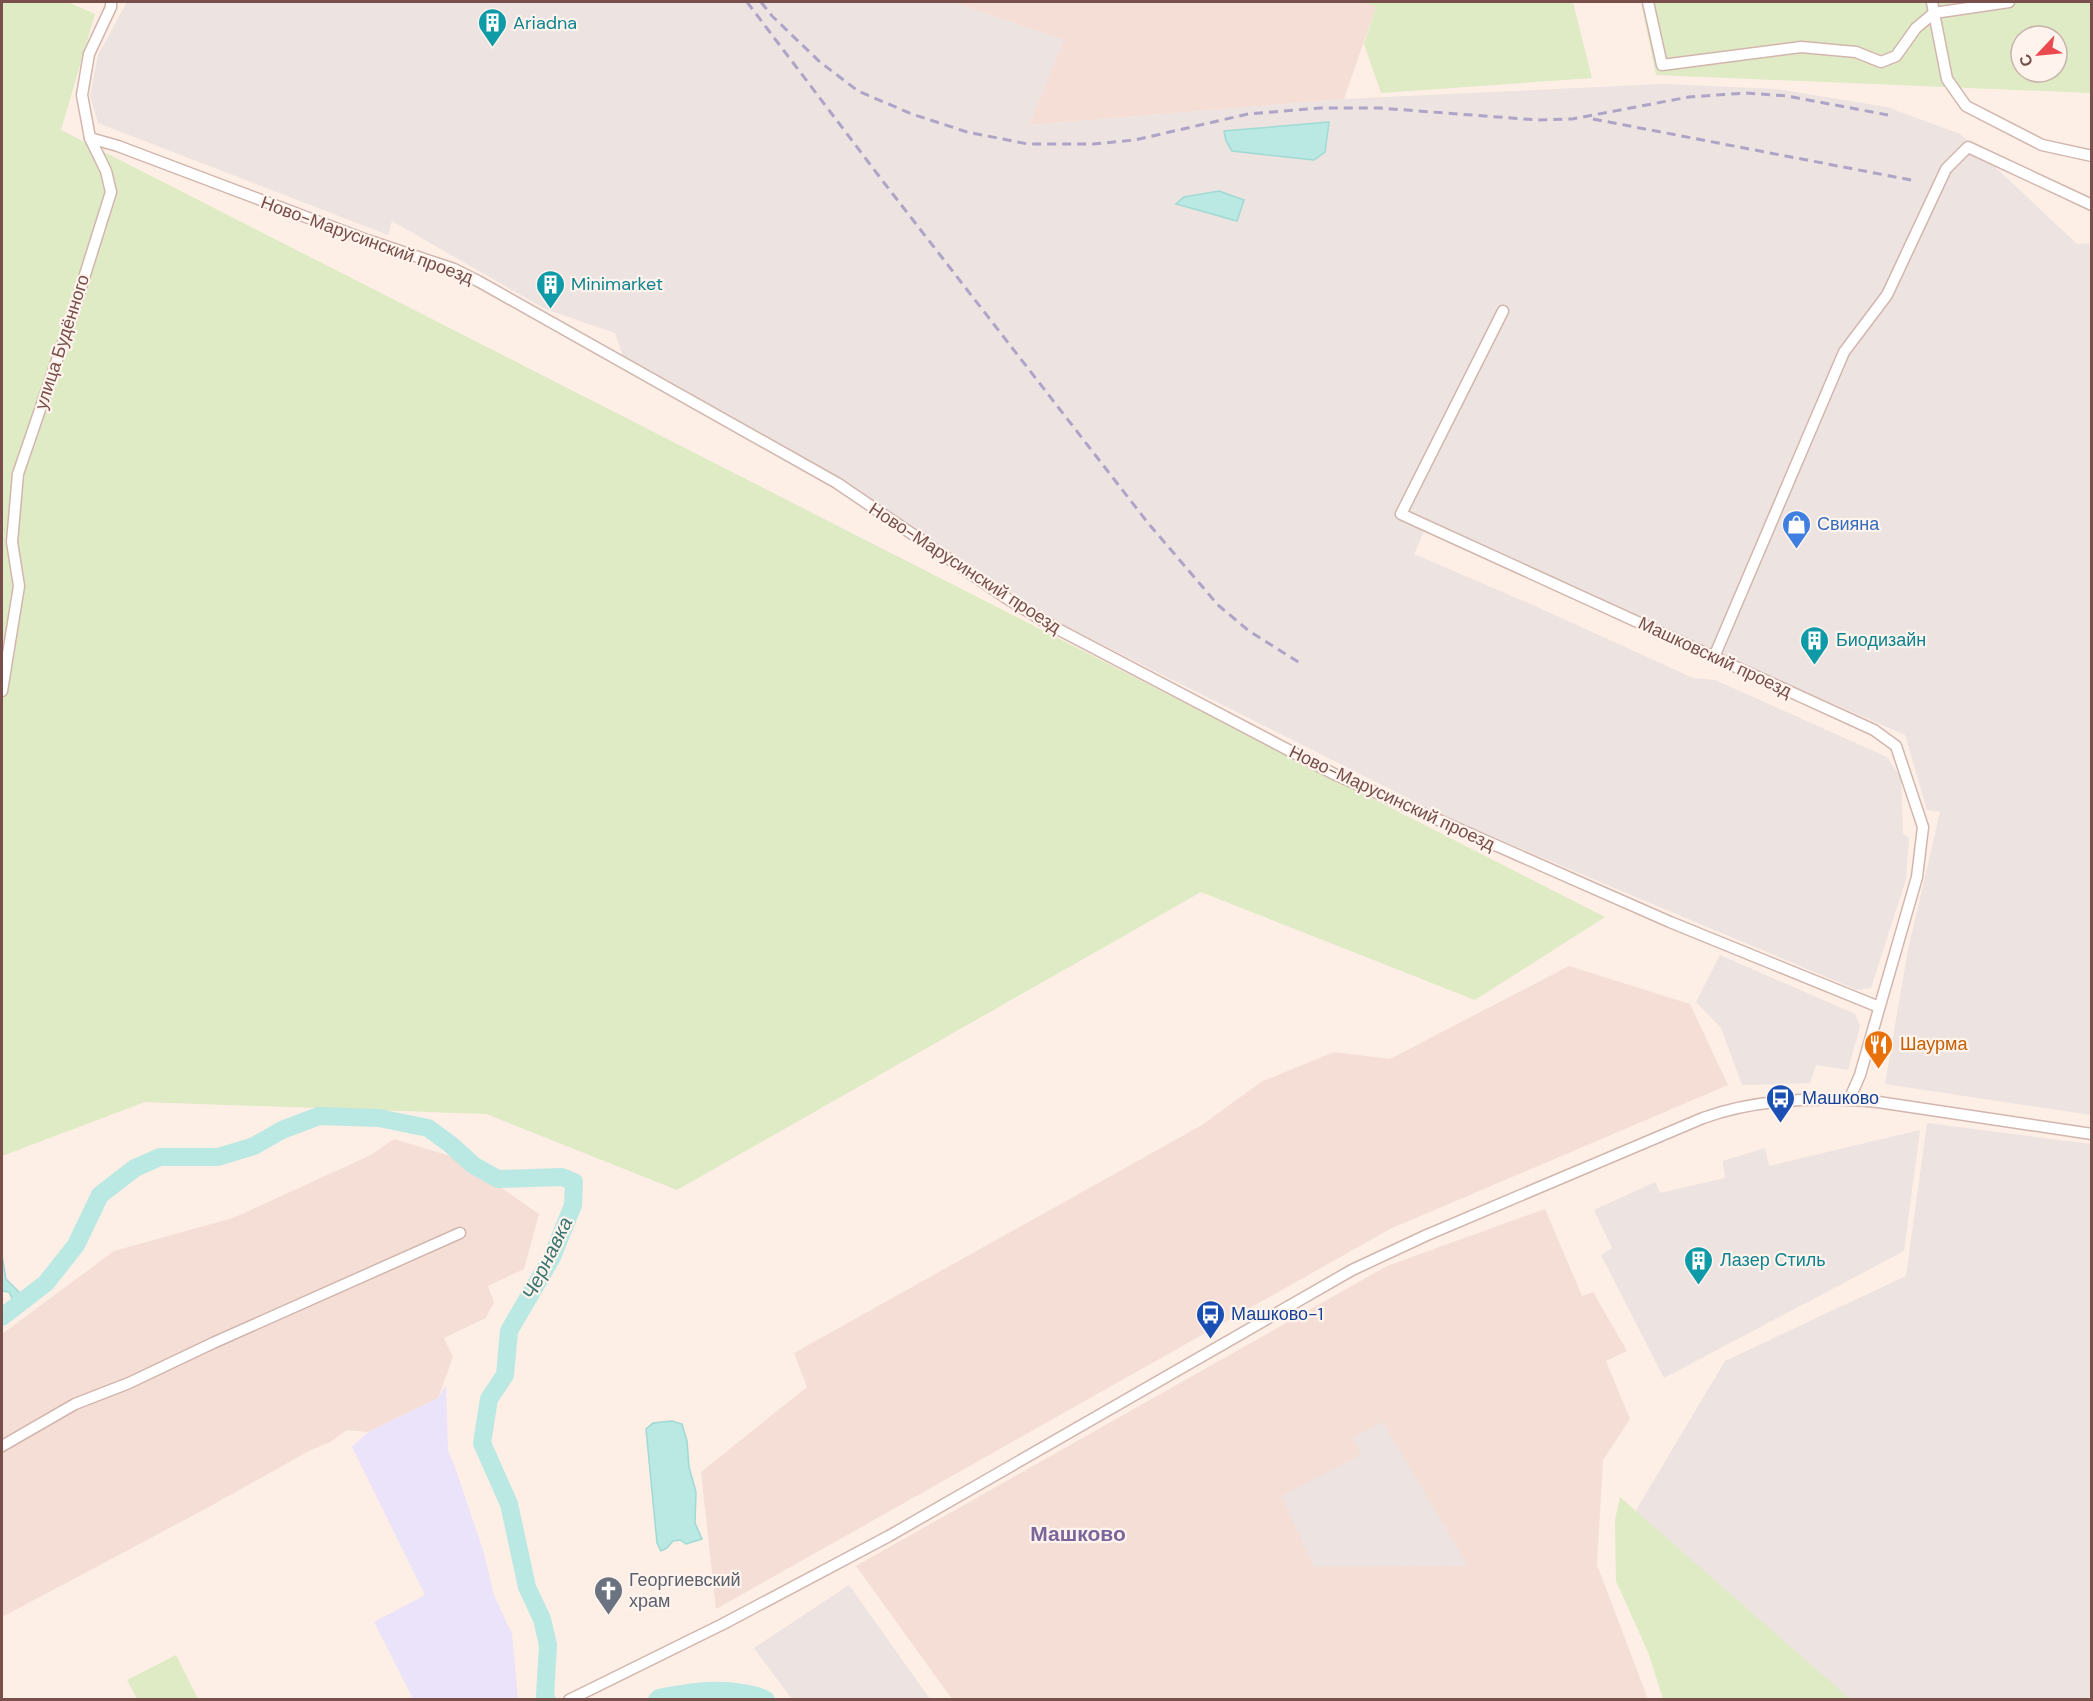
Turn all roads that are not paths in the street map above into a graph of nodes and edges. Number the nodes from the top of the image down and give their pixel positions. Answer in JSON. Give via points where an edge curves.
{"nodes":[{"id":1,"x":111,"y":2,"type":"edge"},
{"id":2,"x":1648,"y":2,"type":"edge"},
{"id":3,"x":2009,"y":2,"type":"edge"},
{"id":4,"x":1933,"y":7,"type":"edge"},
{"id":5,"x":90,"y":138,"type":"junction"},
{"id":6,"x":2091,"y":156,"type":"edge"},
{"id":7,"x":2091,"y":205,"type":"edge"},
{"id":8,"x":1503,"y":311,"type":"dead end"},
{"id":9,"x":1714,"y":657,"type":"junction"},
{"id":10,"x":2,"y":691,"type":"edge"},
{"id":11,"x":1879,"y":1007,"type":"junction"},
{"id":12,"x":1849,"y":1100,"type":"junction"},
{"id":13,"x":2091,"y":1134,"type":"edge"},
{"id":14,"x":460,"y":1233,"type":"dead end"},
{"id":15,"x":2,"y":1446,"type":"edge"},
{"id":16,"x":569,"y":1700,"type":"edge"}],
"edges":[{"from":1,"to":5,"type":"street","name":"улица Будённого","via":[[88,54],[82,95]]},
{"from":2,"to":4,"type":"street","via":[[1662,65],[1801,47],[1856,52],[1881,62],[1896,56]]},
{"from":3,"to":4,"type":"street"},
{"from":4,"to":6,"type":"street","via":[[1947,79],[1966,106],[2042,145]]},
{"from":5,"to":10,"type":"street","name":"улица Будённого","via":[[111,192],[18,474],[12,542],[19,586]]},
{"from":5,"to":11,"type":"street","name":"Ново-Марусинский проезд","via":[[478,280],[837,483],[1052,626],[1334,774],[1670,922]]},
{"from":7,"to":9,"type":"street","via":[[1968,147],[1946,169],[1887,295],[1844,352]]},
{"from":8,"to":9,"type":"street","name":"Машковский проезд","via":[[1401,514]]},
{"from":9,"to":11,"type":"street","name":"Машковский проезд","via":[[1874,730],[1896,746],[1923,827],[1917,877]]},
{"from":11,"to":12,"type":"street","name":"Машковский проезд"},
{"from":12,"to":13,"type":"street"},
{"from":12,"to":16,"type":"street","via":[[1761,1103],[1726,1110],[1390,1251],[1311,1292],[837,1565]]},
{"from":14,"to":15,"type":"street","via":[[75,1404]]}]}
